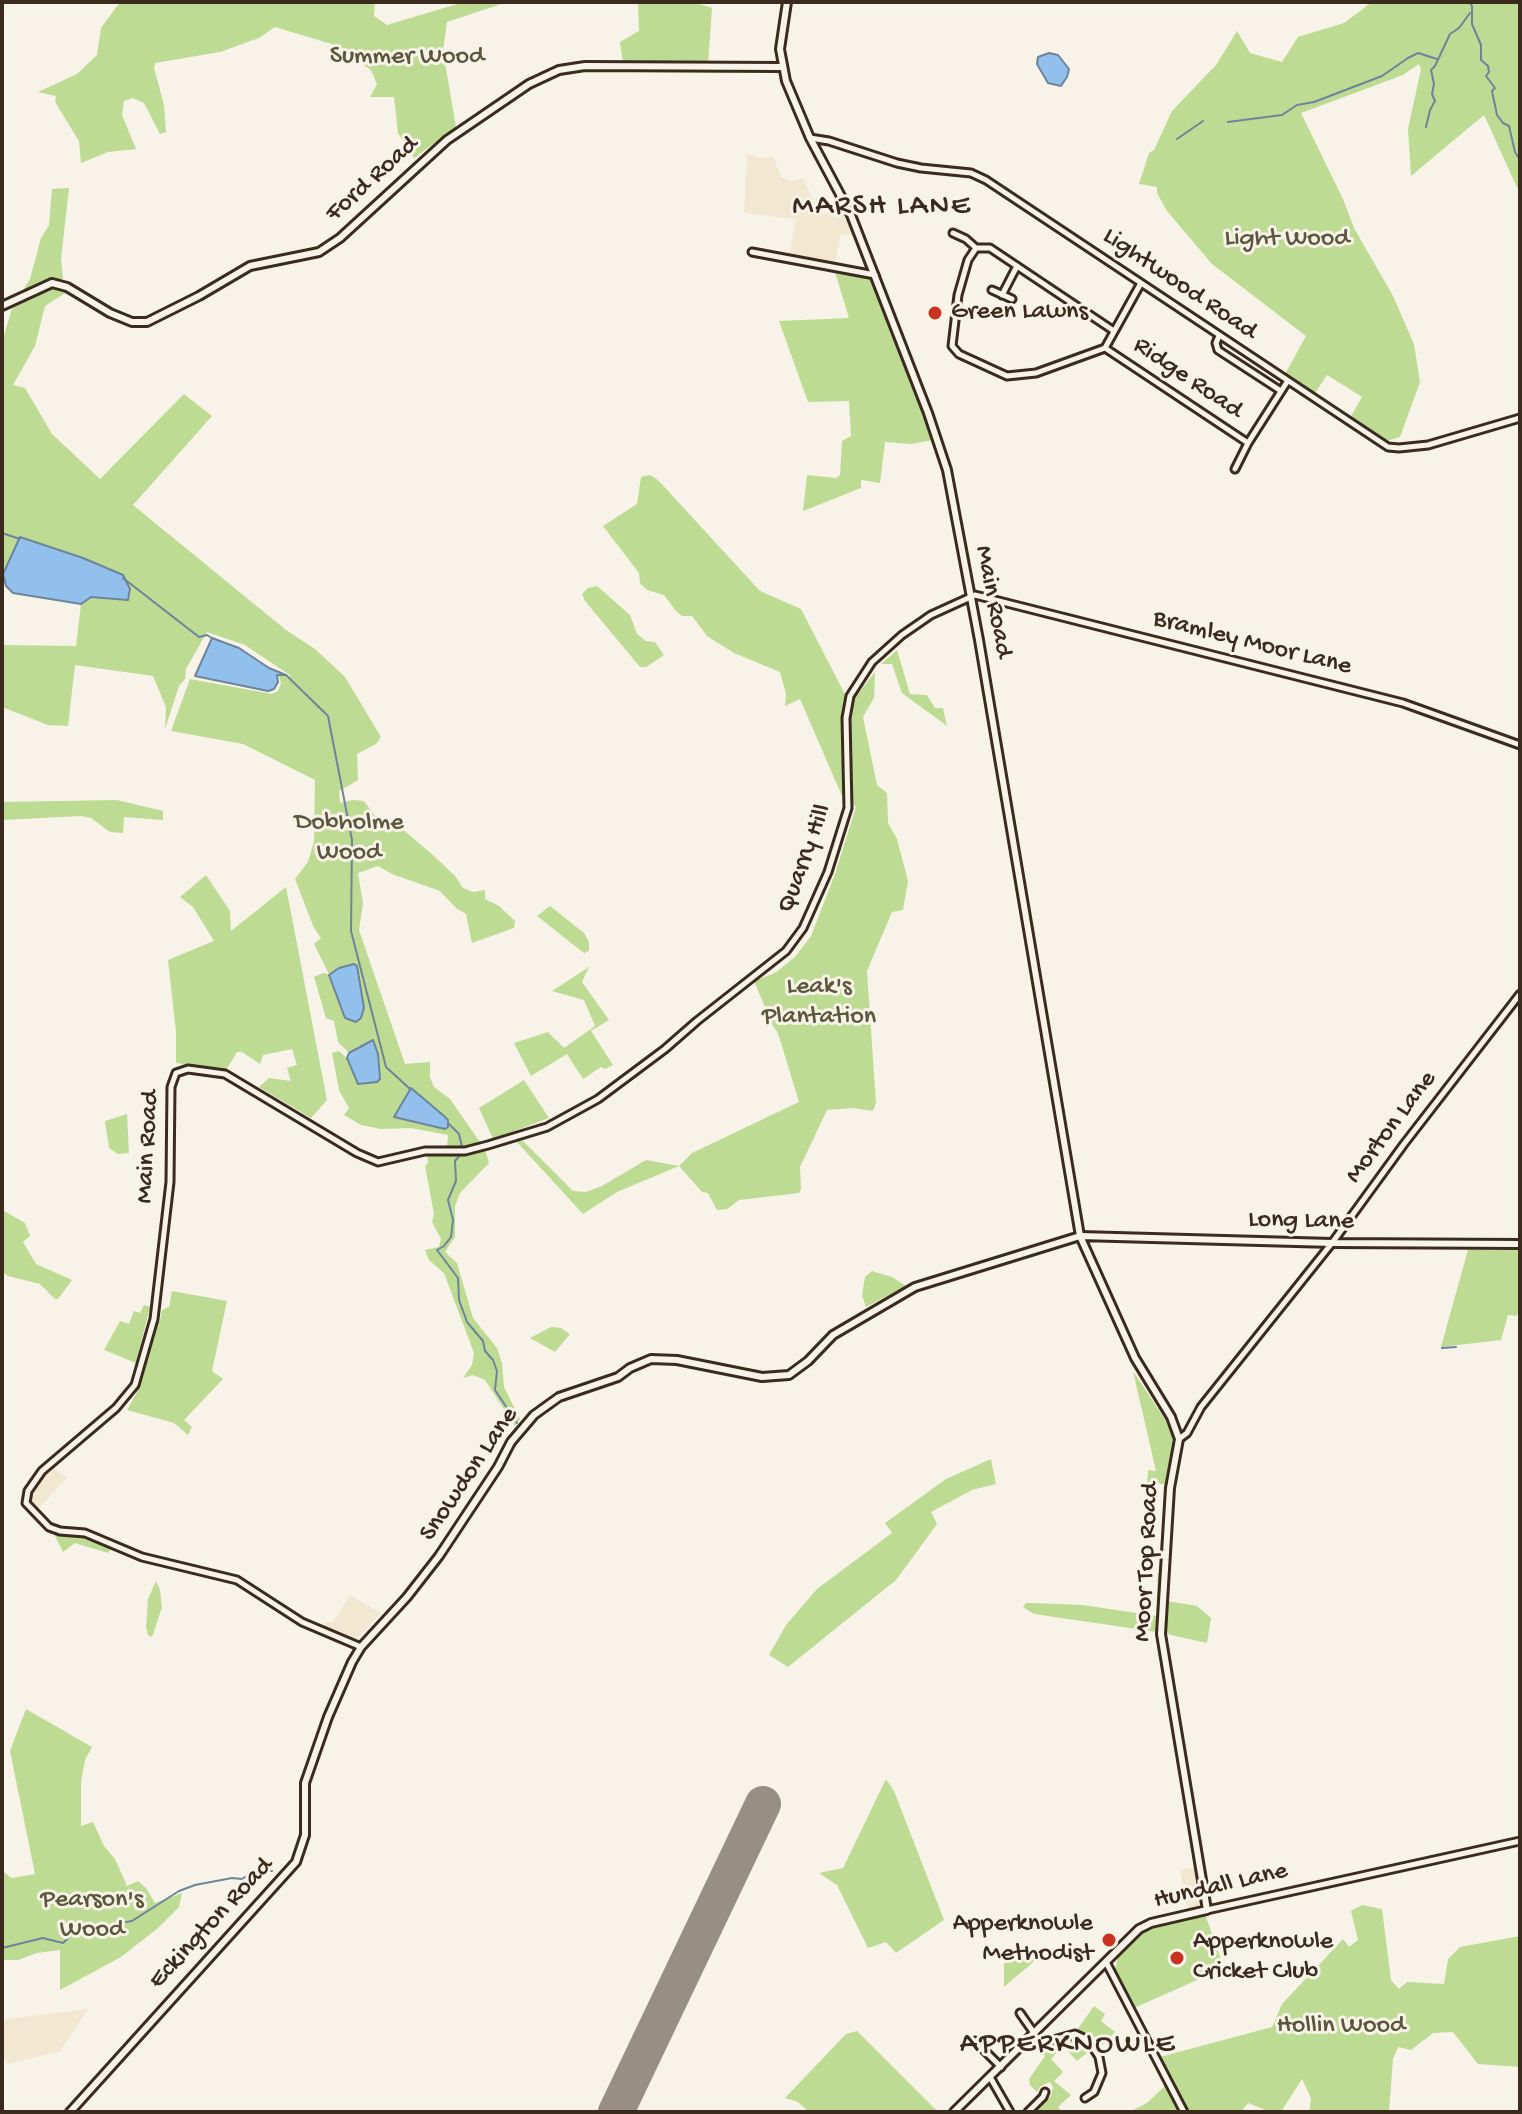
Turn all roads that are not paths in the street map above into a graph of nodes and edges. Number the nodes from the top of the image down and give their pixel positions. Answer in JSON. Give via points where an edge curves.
{"nodes":[{"id":1,"x":787,"y":2,"type":"edge"},
{"id":2,"x":781,"y":67,"type":"junction"},
{"id":3,"x":810,"y":138,"type":"junction"},
{"id":4,"x":953,"y":233,"type":"dead end"},
{"id":5,"x":976,"y":248,"type":"junction"},
{"id":6,"x":752,"y":252,"type":"dead end"},
{"id":7,"x":1017,"y":266,"type":"junction"},
{"id":8,"x":875,"y":275,"type":"junction"},
{"id":9,"x":1141,"y":283,"type":"junction"},
{"id":10,"x":992,"y":290,"type":"dead end"},
{"id":11,"x":1002,"y":295,"type":"junction"},
{"id":12,"x":1012,"y":299,"type":"dead end"},
{"id":13,"x":2,"y":306,"type":"edge"},
{"id":14,"x":1114,"y":331,"type":"junction"},
{"id":15,"x":1219,"y":336,"type":"junction"},
{"id":16,"x":1105,"y":348,"type":"junction"},
{"id":17,"x":1287,"y":382,"type":"junction"},
{"id":18,"x":1281,"y":391,"type":"junction"},
{"id":19,"x":1520,"y":418,"type":"edge"},
{"id":20,"x":1248,"y":443,"type":"junction"},
{"id":21,"x":1235,"y":469,"type":"dead end"},
{"id":22,"x":971,"y":596,"type":"junction"},
{"id":23,"x":1520,"y":745,"type":"edge"},
{"id":24,"x":786,"y":951,"type":"joint"},
{"id":25,"x":1520,"y":994,"type":"edge"},
{"id":26,"x":1080,"y":1236,"type":"junction"},
{"id":27,"x":1332,"y":1243,"type":"junction"},
{"id":28,"x":1520,"y":1244,"type":"edge"},
{"id":29,"x":1179,"y":1439,"type":"junction"},
{"id":30,"x":361,"y":1647,"type":"junction"},
{"id":31,"x":1520,"y":1841,"type":"edge"},
{"id":32,"x":1207,"y":1910,"type":"junction"},
{"id":33,"x":1106,"y":1962,"type":"junction"},
{"id":34,"x":1020,"y":2013,"type":"dead end"},
{"id":35,"x":1033,"y":2034,"type":"junction"},
{"id":36,"x":975,"y":2041,"type":"dead end"},
{"id":37,"x":1001,"y":2067,"type":"junction"},
{"id":38,"x":990,"y":2077,"type":"junction"},
{"id":39,"x":1045,"y":2092,"type":"dead end"},
{"id":40,"x":1087,"y":2095,"type":"dead end"},
{"id":41,"x":70,"y":2112,"type":"edge"},
{"id":42,"x":954,"y":2112,"type":"edge"},
{"id":43,"x":1010,"y":2112,"type":"edge"},
{"id":44,"x":1028,"y":2112,"type":"edge"},
{"id":45,"x":1184,"y":2112,"type":"edge"}],
"edges":[{"from":1,"to":2,"type":"main road","name":"Main Road"},
{"from":2,"to":3,"type":"main road","name":"Main Road"},
{"from":2,"to":13,"type":"main road","name":"Ford Road","via":[[559,70],[529,84],[447,140],[319,252],[256,263],[147,322],[110,313],[52,283]]},
{"from":3,"to":8,"type":"main road","name":"Main Road","via":[[843,197]]},
{"from":3,"to":9,"type":"street","name":"Lightwood Road","via":[[921,168],[977,176]]},
{"from":4,"to":5,"type":"street","via":[[963,234]]},
{"from":5,"to":7,"type":"street","via":[[990,248]]},
{"from":5,"to":16,"type":"street","via":[[958,295],[954,351],[994,372],[1015,376]]},
{"from":6,"to":8,"type":"street"},
{"from":7,"to":11,"type":"street"},
{"from":7,"to":14,"type":"street"},
{"from":8,"to":22,"type":"main road","name":"Main Road","via":[[941,450]]},
{"from":9,"to":14,"type":"street"},
{"from":9,"to":15,"type":"street","name":"Lightwood Road"},
{"from":10,"to":11,"type":"street"},
{"from":11,"to":12,"type":"street"},
{"from":14,"to":16,"type":"street"},
{"from":15,"to":17,"type":"street","name":"Lightwood Road"},
{"from":15,"to":18,"type":"street","via":[[1218,350]]},
{"from":16,"to":20,"type":"street","name":"Ridge Road"},
{"from":17,"to":18,"type":"street"},
{"from":17,"to":19,"type":"street","name":"Lightwood Road","via":[[1388,447],[1428,445]]},
{"from":18,"to":20,"type":"street"},
{"from":20,"to":21,"type":"street"},
{"from":22,"to":23,"type":"street","name":"Bramley Moor Lane","via":[[1403,703]]},
{"from":22,"to":24,"type":"street","name":"Quarry Hill","via":[[902,635],[872,662],[853,689],[846,718],[849,788],[842,834],[803,928]]},
{"from":22,"to":26,"type":"main road","name":"Main Road"},
{"from":24,"to":30,"type":"street","name":"Main Road","via":[[598,1099],[547,1127],[462,1151],[425,1151],[378,1162],[225,1074],[188,1069],[176,1073],[154,1319],[135,1385],[42,1471],[26,1503],[49,1527],[237,1580],[302,1622]]},
{"from":25,"to":27,"type":"street","name":"Morton Lane"},
{"from":26,"to":27,"type":"main road","name":"Long Lane"},
{"from":26,"to":29,"type":"main road","via":[[1135,1358]]},
{"from":26,"to":30,"type":"main road","name":"Snowdon Lane","via":[[915,1287],[833,1335],[789,1375],[762,1377],[651,1359],[618,1377],[559,1397],[522,1426],[439,1556]]},
{"from":27,"to":28,"type":"main road","name":"Long Lane"},
{"from":27,"to":29,"type":"street","name":"Morton Lane"},
{"from":29,"to":32,"type":"main road","name":"Moor Top Road","via":[[1170,1488],[1161,1648]]},
{"from":30,"to":41,"type":"main road","name":"Eckington Road","via":[[305,1783],[305,1835],[296,1862]]},
{"from":31,"to":32,"type":"street","name":"Hundall Lane"},
{"from":32,"to":33,"type":"main road","name":"Hundall Lane","via":[[1145,1925]]},
{"from":33,"to":35,"type":"main road","name":"Hundall Lane"},
{"from":33,"to":45,"type":"street"},
{"from":34,"to":35,"type":"street"},
{"from":35,"to":37,"type":"main road","name":"Hundall Lane"},
{"from":35,"to":40,"type":"street","via":[[1046,2042],[1075,2034],[1088,2040],[1102,2067],[1100,2081]]},
{"from":36,"to":37,"type":"street"},
{"from":37,"to":38,"type":"main road","name":"Hundall Lane"},
{"from":38,"to":42,"type":"main road","name":"Hundall Lane"},
{"from":38,"to":43,"type":"street"},
{"from":39,"to":44,"type":"street"}]}
